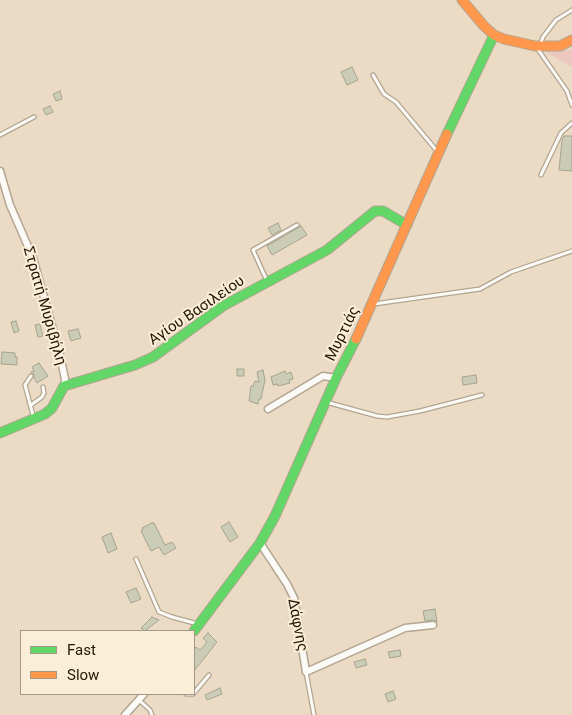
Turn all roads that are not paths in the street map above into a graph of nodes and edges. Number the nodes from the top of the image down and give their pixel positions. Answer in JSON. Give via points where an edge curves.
{"nodes":[{"id":1,"x":462,"y":0,"type":"edge"},
{"id":2,"x":572,"y":10,"type":"edge"},
{"id":3,"x":494,"y":35,"type":"junction"},
{"id":4,"x":572,"y":40,"type":"edge"},
{"id":5,"x":537,"y":46,"type":"junction"},
{"id":6,"x":373,"y":74,"type":"dead end"},
{"id":7,"x":572,"y":105,"type":"edge"},
{"id":8,"x":34,"y":117,"type":"dead end"},
{"id":9,"x":572,"y":123,"type":"edge"},
{"id":10,"x":0,"y":135,"type":"edge"},
{"id":11,"x":438,"y":153,"type":"junction"},
{"id":12,"x":0,"y":172,"type":"edge"},
{"id":13,"x":541,"y":175,"type":"dead end"},
{"id":14,"x":406,"y":225,"type":"junction"},
{"id":15,"x":297,"y":226,"type":"dead end"},
{"id":16,"x":572,"y":251,"type":"edge"},
{"id":17,"x":267,"y":281,"type":"junction"},
{"id":18,"x":372,"y":304,"type":"junction"},
{"id":19,"x":31,"y":376,"type":"dead end"},
{"id":20,"x":336,"y":378,"type":"junction"},
{"id":21,"x":64,"y":386,"type":"junction"},
{"id":22,"x":44,"y":387,"type":"dead end"},
{"id":23,"x":482,"y":395,"type":"dead end"},
{"id":24,"x":325,"y":402,"type":"junction"},
{"id":25,"x":31,"y":405,"type":"junction"},
{"id":26,"x":268,"y":409,"type":"dead end"},
{"id":27,"x":34,"y":420,"type":"junction"},
{"id":28,"x":0,"y":434,"type":"edge"},
{"id":29,"x":260,"y":543,"type":"junction"},
{"id":30,"x":136,"y":559,"type":"dead end"},
{"id":31,"x":433,"y":625,"type":"dead end"},
{"id":32,"x":196,"y":628,"type":"edge"},
{"id":33,"x":306,"y":672,"type":"junction"},
{"id":34,"x":209,"y":675,"type":"dead end"},
{"id":35,"x":195,"y":691,"type":"edge"},
{"id":36,"x":141,"y":696,"type":"edge"},
{"id":37,"x":125,"y":715,"type":"edge"},
{"id":38,"x":152,"y":715,"type":"edge"},
{"id":39,"x":314,"y":715,"type":"edge"}],
"edges":[{"from":1,"to":3,"type":"street"},
{"from":2,"to":5,"type":"lane","via":[[556,20]]},
{"from":3,"to":5,"type":"street"},
{"from":3,"to":11,"type":"street","name":"Μυρτιάς"},
{"from":4,"to":5,"type":"street","via":[[560,46]]},
{"from":5,"to":7,"type":"lane","via":[[567,91]]},
{"from":6,"to":11,"type":"lane","via":[[384,94],[396,102]]},
{"from":8,"to":10,"type":"lane"},
{"from":9,"to":13,"type":"lane","via":[[561,133]]},
{"from":11,"to":14,"type":"street","name":"Μυρτιάς"},
{"from":12,"to":21,"type":"street","name":"Στρατή Μυριβήλη","via":[[33,258],[65,379]]},
{"from":14,"to":17,"type":"street","name":"Αγίου Βασιλείου","via":[[383,211],[375,211],[327,250]]},
{"from":14,"to":18,"type":"street","name":"Μυρτιάς"},
{"from":15,"to":17,"type":"lane","via":[[253,250]]},
{"from":16,"to":18,"type":"lane","via":[[511,272],[480,289]]},
{"from":17,"to":21,"type":"street","name":"Αγίου Βασιλείου","via":[[224,306],[153,357]]},
{"from":18,"to":20,"type":"street","name":"Μυρτιάς"},
{"from":19,"to":25,"type":"lane","via":[[25,385]]},
{"from":20,"to":24,"type":"street","name":"Μυρτιάς"},
{"from":20,"to":26,"type":"street","via":[[323,376]]},
{"from":21,"to":27,"type":"street","via":[[52,408]]},
{"from":22,"to":25,"type":"lane","via":[[42,398]]},
{"from":23,"to":24,"type":"lane","via":[[387,417]]},
{"from":24,"to":29,"type":"street","name":"Μυρτιάς"},
{"from":25,"to":27,"type":"lane"},
{"from":27,"to":28,"type":"street"},
{"from":29,"to":32,"type":"street","name":"Μυρτιάς"},
{"from":29,"to":33,"type":"street","name":"Δάφνης","via":[[294,598]]},
{"from":30,"to":32,"type":"lane","via":[[159,612]]},
{"from":31,"to":33,"type":"street","via":[[405,628]]},
{"from":33,"to":39,"type":"lane","name":"Δάφνης"},
{"from":34,"to":35,"type":"lane"},
{"from":36,"to":37,"type":"street"},
{"from":36,"to":38,"type":"lane"}]}
